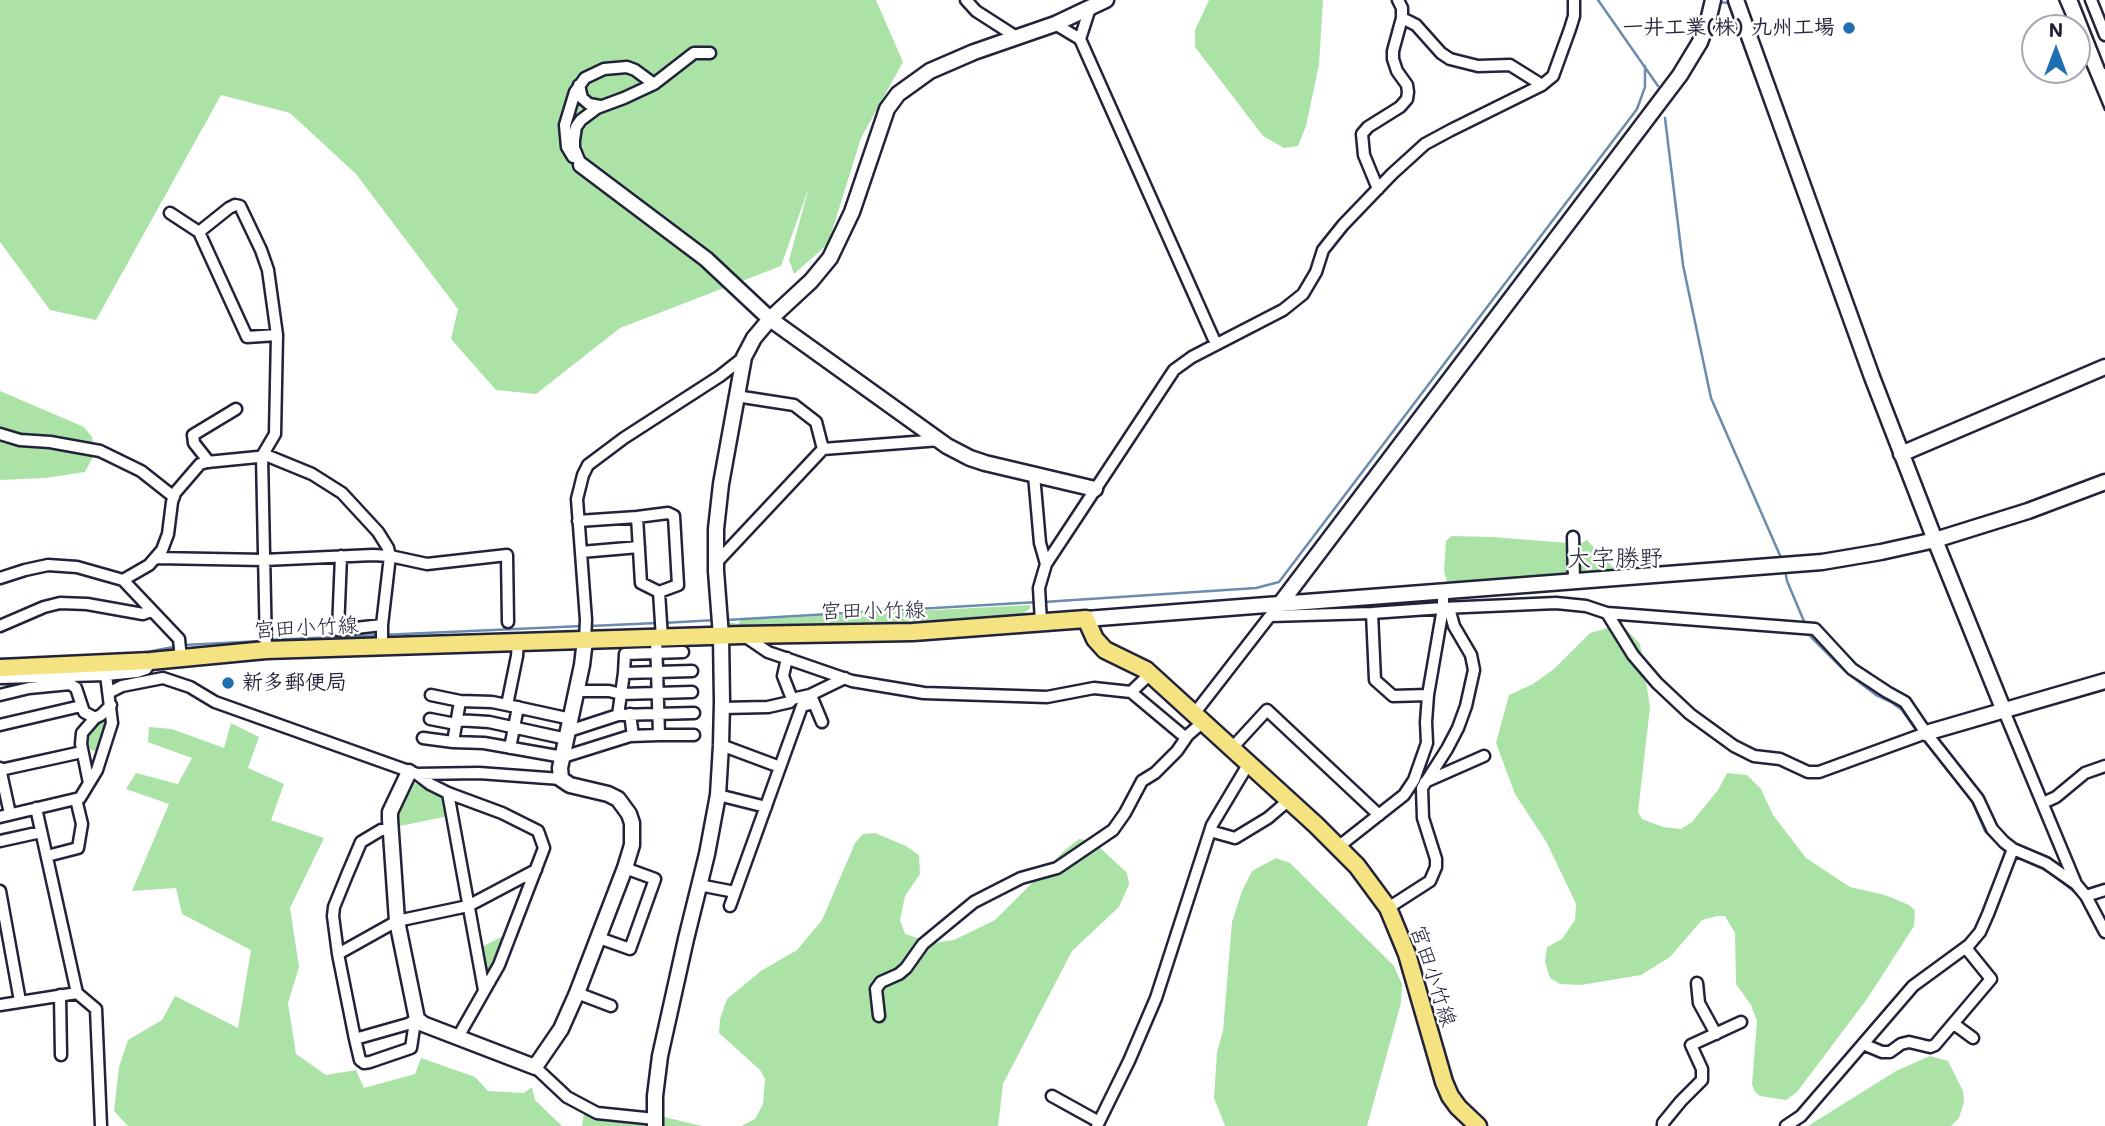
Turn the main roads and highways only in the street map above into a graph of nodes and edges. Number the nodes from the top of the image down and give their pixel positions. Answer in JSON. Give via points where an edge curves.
{"nodes":[{"id":1,"x":0,"y":668,"type":"edge"},
{"id":2,"x":1479,"y":1126,"type":"edge"}],
"edges":[{"from":1,"to":2,"type":"main road","name":"宮田小竹線","via":[[181,659],[266,643],[382,634],[518,642],[586,630],[721,636],[913,632],[1086,619],[1105,650],[1150,674],[1357,866],[1388,908],[1408,954],[1444,1082],[1458,1107]]}]}
